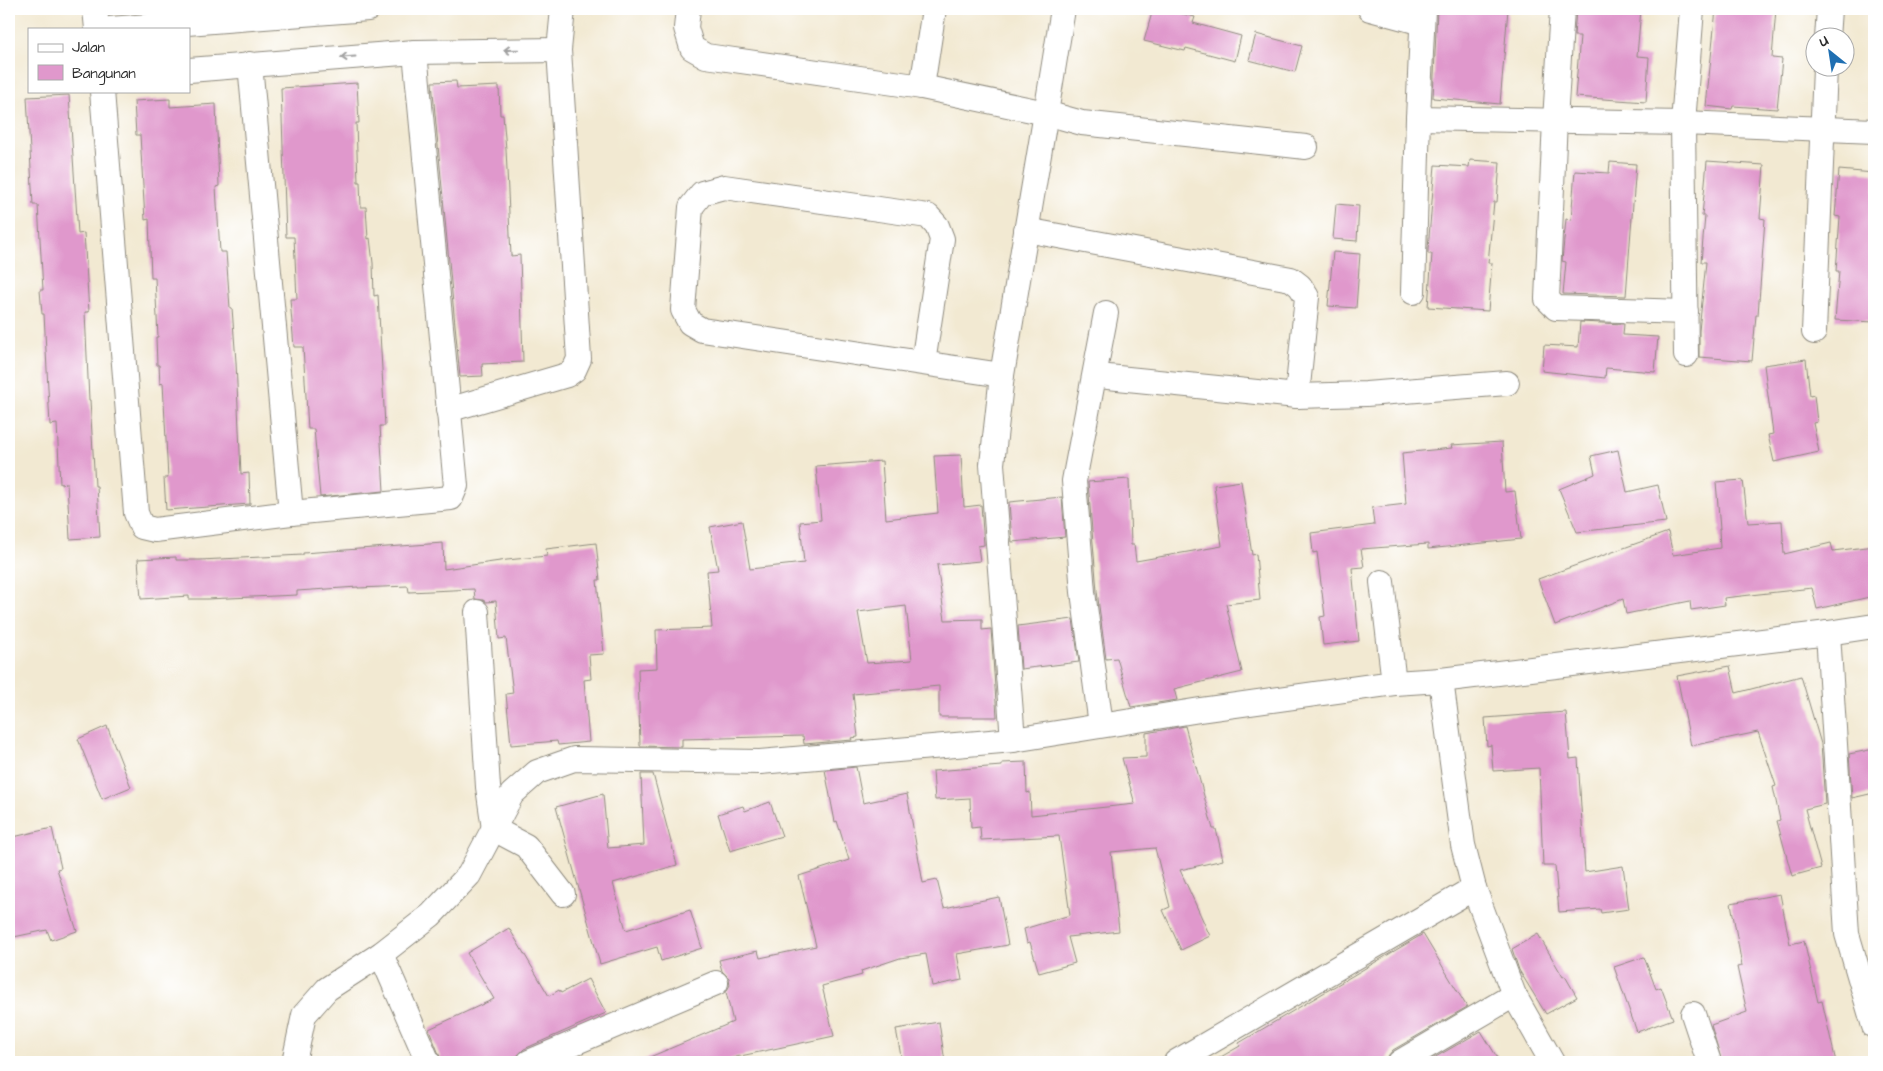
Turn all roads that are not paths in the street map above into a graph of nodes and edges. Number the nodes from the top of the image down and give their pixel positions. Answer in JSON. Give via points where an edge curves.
{"nodes":[{"id":1,"x":95,"y":9,"type":"edge"},
{"id":2,"x":368,"y":9,"type":"edge"},
{"id":3,"x":563,"y":9,"type":"edge"},
{"id":4,"x":688,"y":9,"type":"edge"},
{"id":5,"x":934,"y":9,"type":"edge"},
{"id":6,"x":1063,"y":9,"type":"edge"},
{"id":7,"x":1370,"y":9,"type":"edge"},
{"id":8,"x":1562,"y":9,"type":"edge"},
{"id":9,"x":1692,"y":9,"type":"edge"},
{"id":10,"x":1829,"y":9,"type":"edge"},
{"id":11,"x":1423,"y":16,"type":"edge"},
{"id":12,"x":97,"y":28,"type":"edge"},
{"id":13,"x":123,"y":28,"type":"edge"},
{"id":14,"x":1828,"y":28,"type":"edge"},
{"id":15,"x":559,"y":50,"type":"junction"},
{"id":16,"x":415,"y":52,"type":"junction"},
{"id":17,"x":250,"y":64,"type":"junction"},
{"id":18,"x":190,"y":70,"type":"edge"},
{"id":19,"x":1825,"y":78,"type":"edge"},
{"id":20,"x":922,"y":87,"type":"junction"},
{"id":21,"x":102,"y":92,"type":"edge"},
{"id":22,"x":1046,"y":113,"type":"junction"},
{"id":23,"x":1418,"y":118,"type":"junction"},
{"id":24,"x":1555,"y":120,"type":"junction"},
{"id":25,"x":1683,"y":123,"type":"junction"},
{"id":26,"x":1822,"y":129,"type":"junction"},
{"id":27,"x":1874,"y":131,"type":"edge"},
{"id":28,"x":1306,"y":147,"type":"dead end"},
{"id":29,"x":1026,"y":230,"type":"junction"},
{"id":30,"x":1413,"y":292,"type":"dead end"},
{"id":31,"x":1686,"y":312,"type":"junction"},
{"id":32,"x":1106,"y":313,"type":"dead end"},
{"id":33,"x":1814,"y":332,"type":"dead end"},
{"id":34,"x":1686,"y":356,"type":"dead end"},
{"id":35,"x":923,"y":363,"type":"junction"},
{"id":36,"x":1002,"y":375,"type":"junction"},
{"id":37,"x":1108,"y":377,"type":"dead end"},
{"id":38,"x":1508,"y":383,"type":"dead end"},
{"id":39,"x":1297,"y":396,"type":"junction"},
{"id":40,"x":448,"y":410,"type":"junction"},
{"id":41,"x":291,"y":512,"type":"junction"},
{"id":42,"x":1382,"y":582,"type":"dead end"},
{"id":43,"x":477,"y":612,"type":"dead end"},
{"id":44,"x":1874,"y":626,"type":"edge"},
{"id":45,"x":1828,"y":633,"type":"junction"},
{"id":46,"x":1441,"y":680,"type":"junction"},
{"id":47,"x":1394,"y":683,"type":"junction"},
{"id":48,"x":1101,"y":725,"type":"junction"},
{"id":49,"x":1013,"y":740,"type":"junction"},
{"id":50,"x":494,"y":829,"type":"junction"},
{"id":51,"x":1474,"y":888,"type":"junction"},
{"id":52,"x":563,"y":894,"type":"dead end"},
{"id":53,"x":381,"y":954,"type":"junction"},
{"id":54,"x":716,"y":983,"type":"dead end"},
{"id":55,"x":1514,"y":995,"type":"junction"},
{"id":56,"x":1693,"y":1014,"type":"dead end"},
{"id":57,"x":1874,"y":1026,"type":"edge"},
{"id":58,"x":294,"y":1062,"type":"edge"},
{"id":59,"x":428,"y":1062,"type":"edge"},
{"id":60,"x":529,"y":1062,"type":"edge"},
{"id":61,"x":1176,"y":1062,"type":"edge"},
{"id":62,"x":1400,"y":1062,"type":"edge"},
{"id":63,"x":1552,"y":1062,"type":"edge"},
{"id":64,"x":1709,"y":1062,"type":"edge"}],
"edges":[{"from":1,"to":12,"type":"street"},
{"from":2,"to":13,"type":"street"},
{"from":3,"to":15,"type":"street"},
{"from":4,"to":20,"type":"street","via":[[686,28],[692,48],[706,56]]},
{"from":5,"to":20,"type":"street"},
{"from":6,"to":22,"type":"street"},
{"from":7,"to":11,"type":"street"},
{"from":8,"to":24,"type":"street"},
{"from":9,"to":25,"type":"street"},
{"from":10,"to":14,"type":"street"},
{"from":11,"to":23,"type":"street"},
{"from":15,"to":16,"type":"street","one_way":true},
{"from":15,"to":40,"type":"street","via":[[579,359],[574,370],[567,375]]},
{"from":16,"to":17,"type":"street","one_way":true},
{"from":16,"to":40,"type":"street"},
{"from":17,"to":18,"type":"street"},
{"from":17,"to":41,"type":"street"},
{"from":19,"to":26,"type":"street"},
{"from":20,"to":22,"type":"street"},
{"from":21,"to":41,"type":"street","via":[[136,513],[142,527],[156,530]]},
{"from":22,"to":28,"type":"street","via":[[1082,122]]},
{"from":22,"to":29,"type":"street"},
{"from":23,"to":24,"type":"street"},
{"from":23,"to":30,"type":"street"},
{"from":24,"to":25,"type":"street"},
{"from":24,"to":31,"type":"street","via":[[1547,299],[1551,305],[1556,308]]},
{"from":25,"to":26,"type":"street"},
{"from":25,"to":31,"type":"street"},
{"from":26,"to":27,"type":"street"},
{"from":26,"to":33,"type":"street"},
{"from":29,"to":36,"type":"street"},
{"from":29,"to":39,"type":"street","via":[[1291,278],[1307,297]]},
{"from":31,"to":34,"type":"street"},
{"from":32,"to":48,"type":"street","via":[[1074,481],[1083,592]]},
{"from":35,"to":35,"type":"street","via":[[702,330],[690,323],[683,310],[691,207],[702,193],[724,187],[928,216],[942,239]]},
{"from":35,"to":36,"type":"street"},
{"from":36,"to":49,"type":"street","via":[[992,464]]},
{"from":37,"to":39,"type":"street"},
{"from":38,"to":39,"type":"street"},
{"from":40,"to":41,"type":"street","via":[[456,486],[451,498]]},
{"from":42,"to":47,"type":"street"},
{"from":43,"to":50,"type":"street","via":[[488,787]]},
{"from":44,"to":45,"type":"street"},
{"from":45,"to":46,"type":"street"},
{"from":45,"to":57,"type":"street","via":[[1847,934]]},
{"from":46,"to":47,"type":"street"},
{"from":46,"to":51,"type":"street","via":[[1463,845]]},
{"from":47,"to":48,"type":"street"},
{"from":48,"to":49,"type":"street"},
{"from":49,"to":50,"type":"street","via":[[760,762],[574,759],[537,772],[512,794]]},
{"from":50,"to":52,"type":"street","via":[[526,846]]},
{"from":50,"to":53,"type":"street","via":[[469,876],[431,915]]},
{"from":51,"to":55,"type":"street"},
{"from":51,"to":61,"type":"street"},
{"from":53,"to":58,"type":"street","via":[[327,989],[304,1015]]},
{"from":53,"to":59,"type":"street"},
{"from":54,"to":60,"type":"street"},
{"from":55,"to":62,"type":"street"},
{"from":55,"to":63,"type":"street"},
{"from":56,"to":64,"type":"street"}]}
